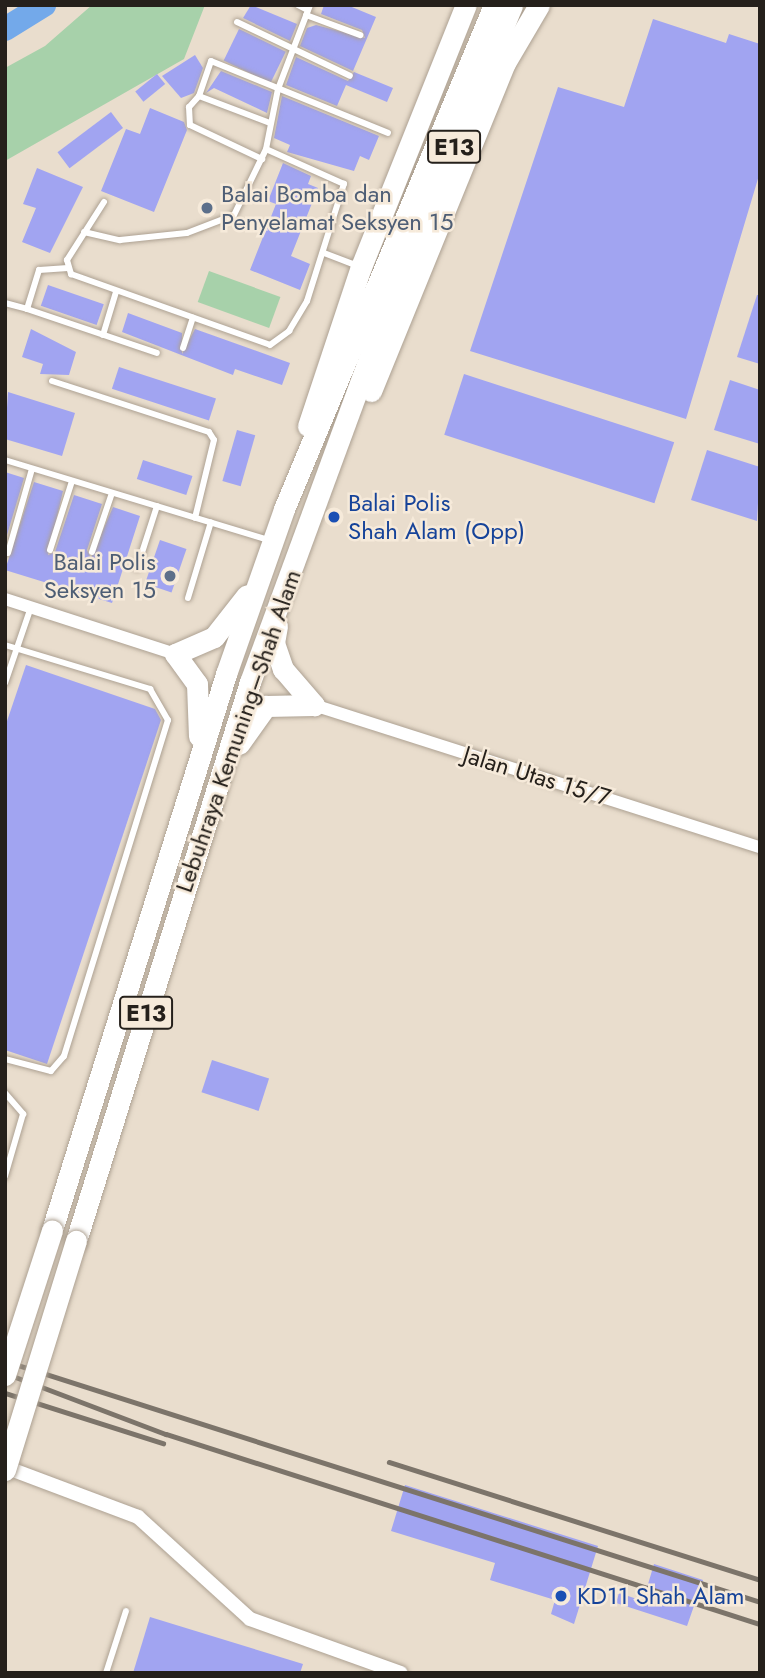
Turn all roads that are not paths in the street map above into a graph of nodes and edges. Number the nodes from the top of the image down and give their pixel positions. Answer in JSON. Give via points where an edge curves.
{"nodes":[{"id":1,"x":298,"y":5,"type":"edge"},
{"id":2,"x":466,"y":5,"type":"edge"},
{"id":3,"x":494,"y":5,"type":"edge"},
{"id":4,"x":512,"y":5,"type":"edge"},
{"id":5,"x":539,"y":5,"type":"edge"},
{"id":6,"x":308,"y":10,"type":"edge"},
{"id":7,"x":237,"y":22,"type":"dead end"},
{"id":8,"x":360,"y":35,"type":"dead end"},
{"id":9,"x":293,"y":51,"type":"junction"},
{"id":10,"x":350,"y":76,"type":"dead end"},
{"id":11,"x":278,"y":89,"type":"junction"},
{"id":12,"x":199,"y":96,"type":"junction"},
{"id":13,"x":270,"y":123,"type":"junction"},
{"id":14,"x":388,"y":133,"type":"dead end"},
{"id":15,"x":266,"y":149,"type":"junction"},
{"id":16,"x":262,"y":159,"type":"junction"},
{"id":17,"x":104,"y":202,"type":"dead end"},
{"id":18,"x":84,"y":232,"type":"junction"},
{"id":19,"x":324,"y":253,"type":"junction"},
{"id":20,"x":361,"y":267,"type":"junction"},
{"id":21,"x":68,"y":268,"type":"junction"},
{"id":22,"x":388,"y":285,"type":"junction"},
{"id":23,"x":116,"y":292,"type":"junction"},
{"id":24,"x":5,"y":303,"type":"edge"},
{"id":25,"x":27,"y":309,"type":"junction"},
{"id":26,"x":193,"y":318,"type":"junction"},
{"id":27,"x":103,"y":335,"type":"junction"},
{"id":28,"x":183,"y":348,"type":"dead end"},
{"id":29,"x":157,"y":353,"type":"dead end"},
{"id":30,"x":52,"y":381,"type":"dead end"},
{"id":31,"x":5,"y":460,"type":"edge"},
{"id":32,"x":33,"y":469,"type":"junction"},
{"id":33,"x":72,"y":481,"type":"junction"},
{"id":34,"x":112,"y":493,"type":"junction"},
{"id":35,"x":316,"y":505,"type":"junction"},
{"id":36,"x":157,"y":506,"type":"junction"},
{"id":37,"x":284,"y":509,"type":"junction"},
{"id":38,"x":195,"y":518,"type":"junction"},
{"id":39,"x":211,"y":522,"type":"junction"},
{"id":40,"x":273,"y":541,"type":"junction"},
{"id":41,"x":50,"y":550,"type":"dead end"},
{"id":42,"x":8,"y":552,"type":"dead end"},
{"id":43,"x":92,"y":552,"type":"dead end"},
{"id":44,"x":137,"y":568,"type":"dead end"},
{"id":45,"x":261,"y":575,"type":"junction"},
{"id":46,"x":188,"y":597,"type":"dead end"},
{"id":47,"x":282,"y":597,"type":"junction"},
{"id":48,"x":5,"y":599,"type":"edge"},
{"id":49,"x":31,"y":607,"type":"junction"},
{"id":50,"x":5,"y":645,"type":"edge"},
{"id":51,"x":19,"y":649,"type":"junction"},
{"id":52,"x":176,"y":654,"type":"junction"},
{"id":53,"x":5,"y":683,"type":"edge"},
{"id":54,"x":314,"y":705,"type":"junction"},
{"id":55,"x":196,"y":769,"type":"junction"},
{"id":56,"x":217,"y":785,"type":"junction"},
{"id":57,"x":760,"y":847,"type":"edge"},
{"id":58,"x":5,"y":1059,"type":"edge"},
{"id":59,"x":5,"y":1093,"type":"edge"},
{"id":60,"x":5,"y":1176,"type":"edge"},
{"id":61,"x":5,"y":1376,"type":"edge"},
{"id":62,"x":5,"y":1469,"type":"edge"},
{"id":63,"x":126,"y":1611,"type":"dead end"},
{"id":64,"x":106,"y":1673,"type":"edge"},
{"id":65,"x":401,"y":1673,"type":"edge"}],
"edges":[{"from":1,"to":6,"type":"lane"},
{"from":2,"to":20,"type":"highway"},
{"from":3,"to":22,"type":"highway","name":"Lebuhraya Kemuning–Shah Alam","number":"E13"},
{"from":4,"to":22,"type":"highway","name":"Lebuhraya Kemuning–Shah Alam","number":"E13"},
{"from":5,"to":35,"type":"highway","via":[[505,63],[386,359]]},
{"from":6,"to":8,"type":"lane"},
{"from":6,"to":9,"type":"lane"},
{"from":7,"to":9,"type":"lane"},
{"from":9,"to":10,"type":"lane"},
{"from":9,"to":11,"type":"lane"},
{"from":11,"to":12,"type":"lane","via":[[211,61]]},
{"from":11,"to":13,"type":"lane"},
{"from":11,"to":14,"type":"lane"},
{"from":12,"to":13,"type":"lane"},
{"from":12,"to":16,"type":"lane","via":[[189,107],[191,125]]},
{"from":13,"to":15,"type":"lane"},
{"from":15,"to":16,"type":"lane"},
{"from":15,"to":19,"type":"lane","via":[[343,181]]},
{"from":16,"to":18,"type":"lane","via":[[246,199],[215,226],[120,240]]},
{"from":17,"to":18,"type":"lane"},
{"from":18,"to":21,"type":"lane"},
{"from":19,"to":20,"type":"lane"},
{"from":19,"to":26,"type":"lane","via":[[307,301],[280,341],[270,345]]},
{"from":20,"to":37,"type":"highway","via":[[323,371]]},
{"from":21,"to":23,"type":"lane"},
{"from":21,"to":25,"type":"lane","via":[[39,270]]},
{"from":22,"to":35,"type":"highway","name":"Lebuhraya Kemuning–Shah Alam","number":"E13"},
{"from":22,"to":37,"type":"highway","name":"Lebuhraya Kemuning–Shah Alam","number":"E13"},
{"from":23,"to":26,"type":"lane"},
{"from":23,"to":27,"type":"lane"},
{"from":24,"to":25,"type":"lane"},
{"from":25,"to":27,"type":"lane"},
{"from":26,"to":28,"type":"lane"},
{"from":27,"to":29,"type":"lane"},
{"from":30,"to":38,"type":"lane","via":[[209,432],[214,440]]},
{"from":31,"to":32,"type":"lane"},
{"from":32,"to":33,"type":"lane"},
{"from":32,"to":42,"type":"lane"},
{"from":33,"to":34,"type":"lane"},
{"from":33,"to":41,"type":"lane"},
{"from":34,"to":36,"type":"lane"},
{"from":34,"to":43,"type":"lane"},
{"from":35,"to":47,"type":"highway","name":"Lebuhraya Kemuning–Shah Alam","number":"E13"},
{"from":36,"to":38,"type":"lane"},
{"from":36,"to":44,"type":"lane"},
{"from":37,"to":40,"type":"highway","name":"Lebuhraya Kemuning–Shah Alam","number":"E13"},
{"from":38,"to":39,"type":"lane"},
{"from":39,"to":40,"type":"lane"},
{"from":39,"to":46,"type":"lane"},
{"from":40,"to":45,"type":"highway","name":"Lebuhraya Kemuning–Shah Alam","number":"E13"},
{"from":45,"to":52,"type":"highway","via":[[214,637]]},
{"from":45,"to":55,"type":"highway","name":"Lebuhraya Kemuning–Shah Alam","number":"E13"},
{"from":47,"to":54,"type":"highway","via":[[274,643],[283,669]]},
{"from":47,"to":56,"type":"highway","name":"Lebuhraya Kemuning–Shah Alam","number":"E13"},
{"from":48,"to":49,"type":"street"},
{"from":49,"to":51,"type":"lane"},
{"from":49,"to":52,"type":"street"},
{"from":50,"to":51,"type":"lane"},
{"from":51,"to":53,"type":"lane"},
{"from":51,"to":58,"type":"lane","via":[[149,690],[168,720],[64,1056],[51,1072]]},
{"from":52,"to":55,"type":"highway","via":[[197,684]]},
{"from":54,"to":56,"type":"highway","via":[[266,706]]},
{"from":54,"to":57,"type":"street","name":"Jalan Utas 15/7"},
{"from":55,"to":61,"type":"highway","name":"Lebuhraya Kemuning–Shah Alam","number":"E13","bridge":true},
{"from":56,"to":62,"type":"highway","name":"Lebuhraya Kemuning–Shah Alam","number":"E13","bridge":true},
{"from":59,"to":60,"type":"lane","via":[[23,1114]]},
{"from":62,"to":65,"type":"street","via":[[138,1517],[250,1619]]},
{"from":63,"to":64,"type":"lane"}]}
